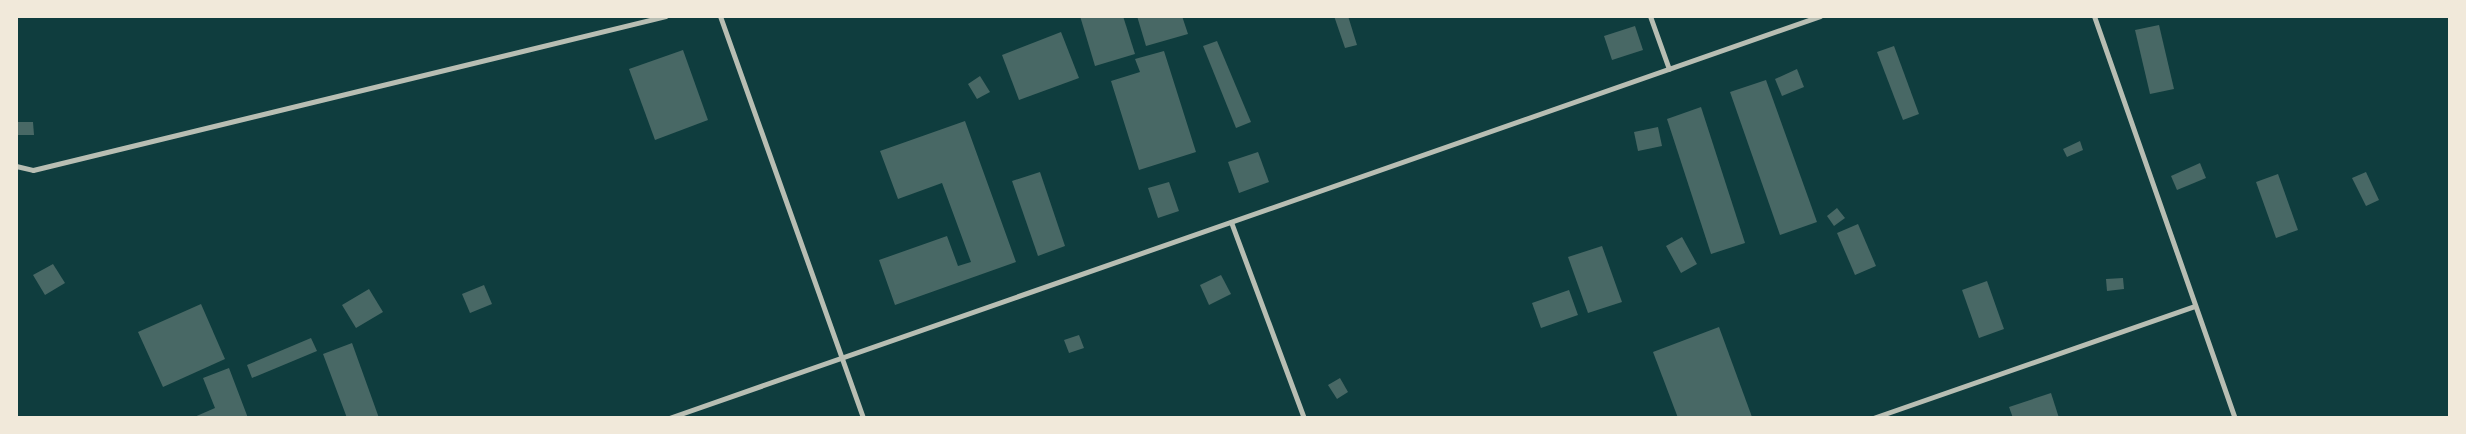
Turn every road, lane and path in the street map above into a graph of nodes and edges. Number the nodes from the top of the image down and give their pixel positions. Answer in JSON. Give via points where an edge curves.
{"nodes":[{"id":1,"x":666,"y":16,"type":"edge"},
{"id":2,"x":720,"y":16,"type":"edge"},
{"id":3,"x":1650,"y":16,"type":"edge"},
{"id":4,"x":1820,"y":16,"type":"edge"},
{"id":5,"x":2094,"y":16,"type":"edge"},
{"id":6,"x":1669,"y":69,"type":"junction"},
{"id":7,"x":16,"y":166,"type":"edge"},
{"id":8,"x":1231,"y":222,"type":"junction"},
{"id":9,"x":2195,"y":306,"type":"junction"},
{"id":10,"x":841,"y":357,"type":"junction"},
{"id":11,"x":669,"y":418,"type":"edge"},
{"id":12,"x":863,"y":418,"type":"edge"},
{"id":13,"x":1304,"y":418,"type":"edge"},
{"id":14,"x":1873,"y":418,"type":"edge"},
{"id":15,"x":2235,"y":418,"type":"edge"}],
"edges":[{"from":1,"to":7,"type":"street","via":[[33,170]]},
{"from":2,"to":10,"type":"street"},
{"from":3,"to":6,"type":"street"},
{"from":4,"to":6,"type":"street"},
{"from":5,"to":9,"type":"street"},
{"from":6,"to":8,"type":"street"},
{"from":8,"to":10,"type":"street"},
{"from":8,"to":13,"type":"street"},
{"from":9,"to":14,"type":"street"},
{"from":9,"to":15,"type":"street"},
{"from":10,"to":11,"type":"street"},
{"from":10,"to":12,"type":"street"}]}
